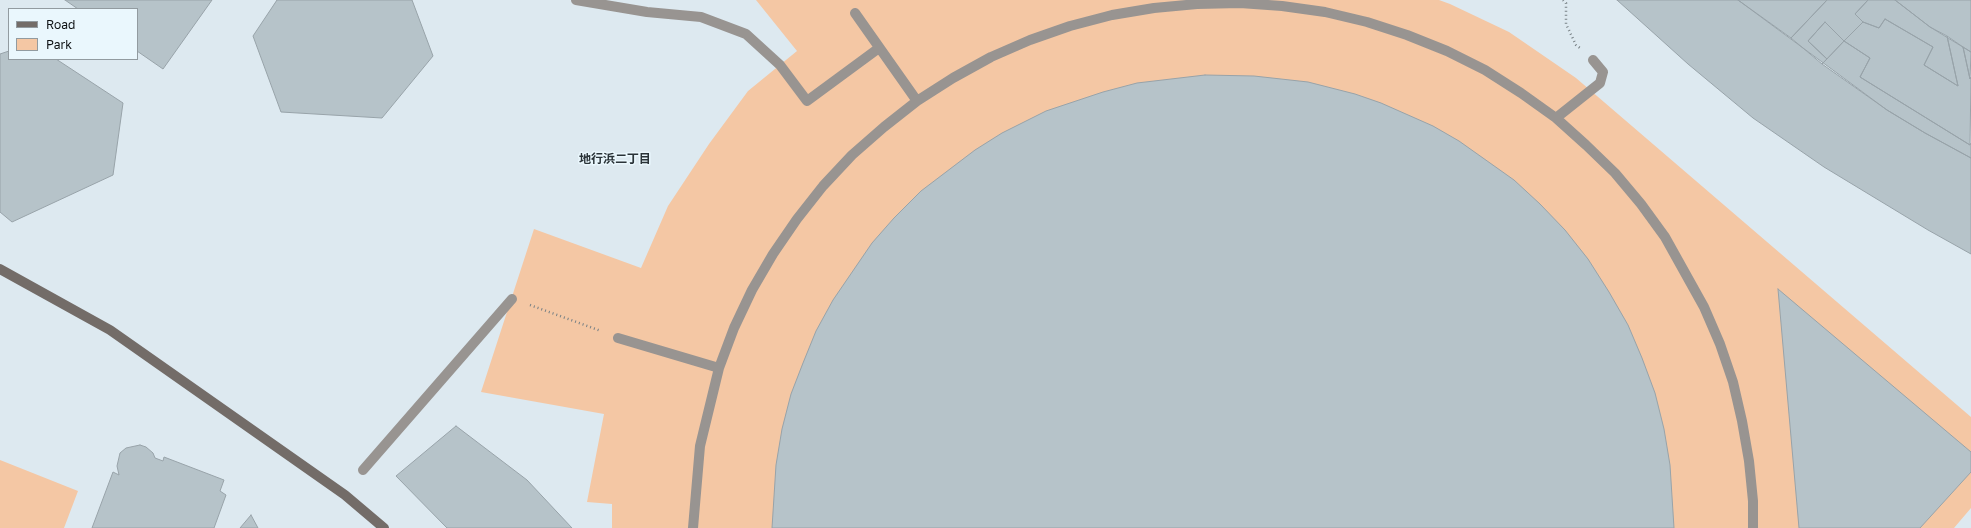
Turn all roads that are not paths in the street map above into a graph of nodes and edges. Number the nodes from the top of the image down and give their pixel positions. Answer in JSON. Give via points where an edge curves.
{"nodes":[{"id":1,"x":576,"y":0,"type":"edge"},
{"id":2,"x":855,"y":13,"type":"dead end"},
{"id":3,"x":879,"y":48,"type":"junction"},
{"id":4,"x":1594,"y":60,"type":"road end"},
{"id":5,"x":917,"y":101,"type":"junction"},
{"id":6,"x":1556,"y":118,"type":"junction"},
{"id":7,"x":0,"y":269,"type":"edge"},
{"id":8,"x":512,"y":299,"type":"road end"},
{"id":9,"x":618,"y":338,"type":"road end"},
{"id":10,"x":720,"y":368,"type":"junction"},
{"id":11,"x":363,"y":470,"type":"dead end"},
{"id":12,"x":384,"y":528,"type":"edge"},
{"id":13,"x":693,"y":528,"type":"edge"},
{"id":14,"x":1753,"y":528,"type":"edge"}],
"edges":[{"from":1,"to":3,"type":"street","via":[[647,12],[702,17],[746,34],[780,65],[807,101]]},
{"from":2,"to":3,"type":"street"},
{"from":3,"to":5,"type":"street"},
{"from":4,"to":6,"type":"street","via":[[1603,72],[1600,83]]},
{"from":5,"to":6,"type":"street","via":[[990,57],[1070,26],[1154,8],[1240,3],[1325,12],[1407,35],[1485,70]]},
{"from":5,"to":10,"type":"street","via":[[852,155],[797,219],[752,290],[734,328]]},
{"from":6,"to":14,"type":"street","via":[[1615,173],[1641,204],[1665,237],[1704,307],[1731,376],[1742,421],[1749,461]]},
{"from":7,"to":12,"type":"street","via":[[110,330],[345,495]]},
{"from":8,"to":11,"type":"street"},
{"from":9,"to":10,"type":"street"},
{"from":10,"to":13,"type":"street","via":[[700,446]]}]}
